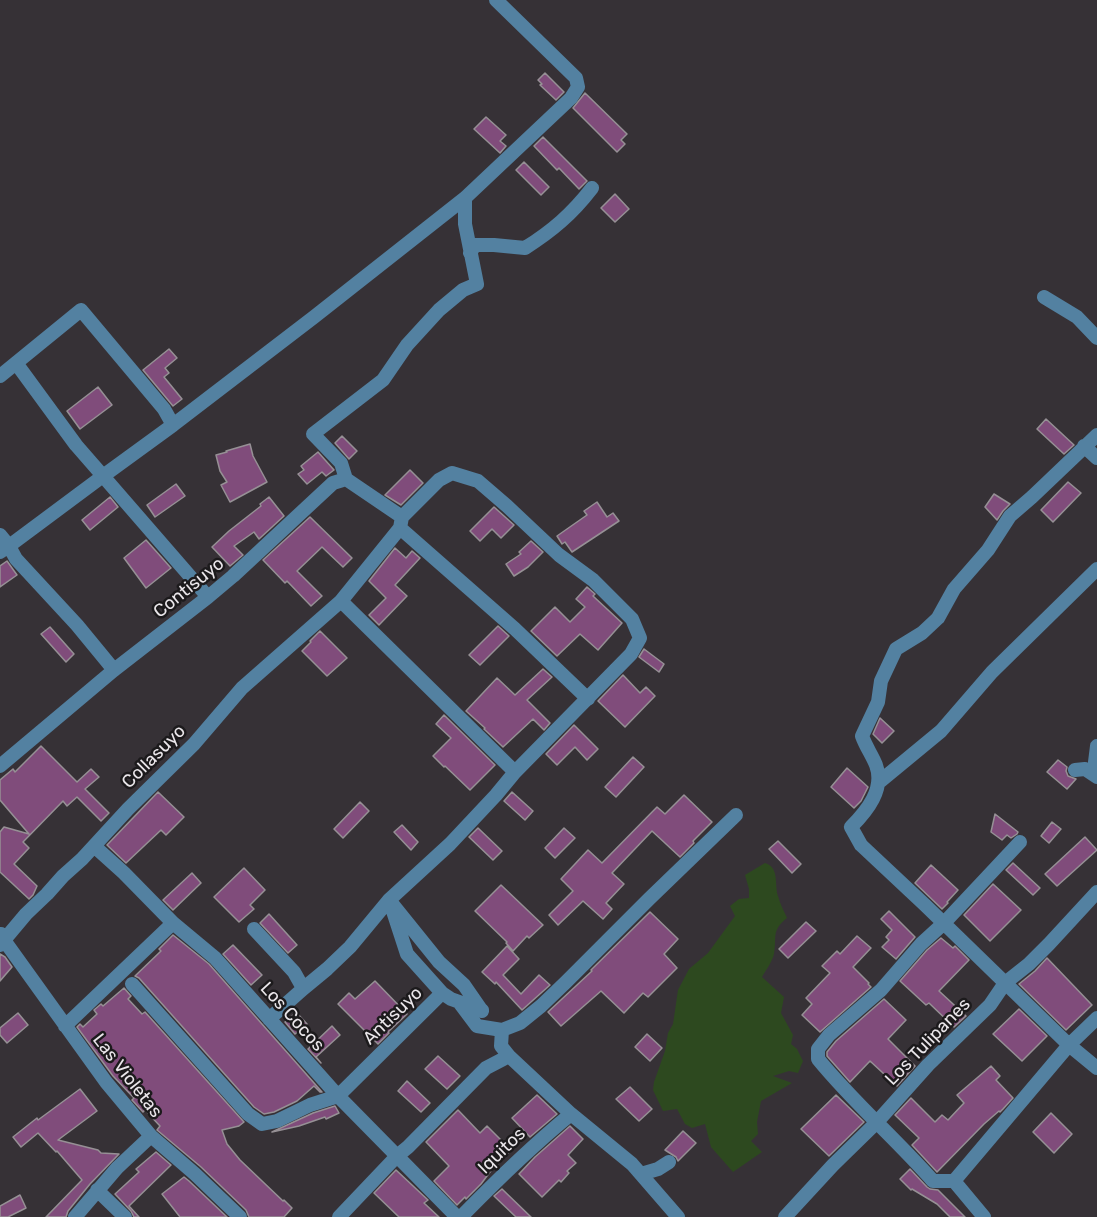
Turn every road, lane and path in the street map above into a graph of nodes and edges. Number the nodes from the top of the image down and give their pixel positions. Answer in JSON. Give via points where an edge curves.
{"nodes":[{"id":1,"x":496,"y":0,"type":"edge"},
{"id":2,"x":592,"y":188,"type":"dead end"},
{"id":3,"x":465,"y":198,"type":"junction"},
{"id":4,"x":470,"y":253,"type":"junction"},
{"id":5,"x":1044,"y":297,"type":"dead end"},
{"id":6,"x":1097,"y":338,"type":"edge"},
{"id":7,"x":16,"y":363,"type":"junction"},
{"id":8,"x":0,"y":376,"type":"edge"},
{"id":9,"x":172,"y":425,"type":"junction"},
{"id":10,"x":1097,"y":435,"type":"edge"},
{"id":11,"x":1084,"y":446,"type":"junction"},
{"id":12,"x":1097,"y":458,"type":"edge"},
{"id":13,"x":103,"y":476,"type":"junction"},
{"id":14,"x":346,"y":479,"type":"junction"},
{"id":15,"x":401,"y":522,"type":"junction"},
{"id":16,"x":3,"y":544,"type":"edge"},
{"id":17,"x":1097,"y":569,"type":"edge"},
{"id":18,"x":208,"y":597,"type":"junction"},
{"id":19,"x":341,"y":601,"type":"junction"},
{"id":20,"x":114,"y":670,"type":"junction"},
{"id":21,"x":588,"y":699,"type":"junction"},
{"id":22,"x":1097,"y":746,"type":"edge"},
{"id":23,"x":1096,"y":765,"type":"edge"},
{"id":24,"x":0,"y":766,"type":"edge"},
{"id":25,"x":1076,"y":770,"type":"dead end"},
{"id":26,"x":515,"y":772,"type":"junction"},
{"id":27,"x":1097,"y":777,"type":"edge"},
{"id":28,"x":878,"y":783,"type":"junction"},
{"id":29,"x":736,"y":814,"type":"dead end"},
{"id":30,"x":1020,"y":842,"type":"dead end"},
{"id":31,"x":94,"y":846,"type":"junction"},
{"id":32,"x":1097,"y":892,"type":"edge"},
{"id":33,"x":389,"y":900,"type":"junction"},
{"id":34,"x":173,"y":923,"type":"junction"},
{"id":35,"x":944,"y":923,"type":"junction"},
{"id":36,"x":254,"y":929,"type":"dead end"},
{"id":37,"x":1,"y":939,"type":"edge"},
{"id":38,"x":1005,"y":983,"type":"junction"},
{"id":39,"x":132,"y":984,"type":"dead end"},
{"id":40,"x":303,"y":988,"type":"junction"},
{"id":41,"x":442,"y":993,"type":"junction"},
{"id":42,"x":459,"y":1002,"type":"junction"},
{"id":43,"x":482,"y":1010,"type":"junction"},
{"id":44,"x":1097,"y":1017,"type":"edge"},
{"id":45,"x":269,"y":1019,"type":"junction"},
{"id":46,"x":65,"y":1026,"type":"junction"},
{"id":47,"x":502,"y":1030,"type":"junction"},
{"id":48,"x":1069,"y":1045,"type":"junction"},
{"id":49,"x":509,"y":1056,"type":"junction"},
{"id":50,"x":1097,"y":1068,"type":"edge"},
{"id":51,"x":339,"y":1096,"type":"junction"},
{"id":52,"x":571,"y":1114,"type":"junction"},
{"id":53,"x":876,"y":1122,"type":"junction"},
{"id":54,"x":151,"y":1136,"type":"junction"},
{"id":55,"x":397,"y":1156,"type":"junction"},
{"id":56,"x":669,"y":1162,"type":"dead end"},
{"id":57,"x":641,"y":1174,"type":"junction"},
{"id":58,"x":954,"y":1181,"type":"junction"},
{"id":59,"x":97,"y":1190,"type":"junction"},
{"id":60,"x":668,"y":1214,"type":"edge"},
{"id":61,"x":75,"y":1217,"type":"edge"},
{"id":62,"x":125,"y":1217,"type":"edge"},
{"id":63,"x":240,"y":1217,"type":"edge"},
{"id":64,"x":339,"y":1217,"type":"edge"},
{"id":65,"x":459,"y":1217,"type":"edge"},
{"id":66,"x":784,"y":1217,"type":"edge"},
{"id":67,"x":984,"y":1217,"type":"edge"}],
"edges":[{"from":1,"to":3,"type":"street","via":[[576,78],[578,87]]},
{"from":2,"to":4,"type":"street","via":[[548,234],[525,248],[475,245]]},
{"from":3,"to":4,"type":"street"},
{"from":3,"to":9,"type":"street"},
{"from":4,"to":14,"type":"street","via":[[477,284],[439,310],[407,345],[383,380],[313,434],[341,463]]},
{"from":5,"to":6,"type":"street","via":[[1077,317]]},
{"from":7,"to":8,"type":"street"},
{"from":7,"to":9,"type":"street","via":[[81,310],[164,409]]},
{"from":7,"to":13,"type":"street"},
{"from":9,"to":13,"type":"street"},
{"from":10,"to":11,"type":"street"},
{"from":11,"to":12,"type":"street"},
{"from":11,"to":28,"type":"street","via":[[1010,516],[954,590],[938,618],[896,649],[880,681],[878,702],[862,735],[877,767]]},
{"from":13,"to":16,"type":"street"},
{"from":13,"to":18,"type":"street"},
{"from":14,"to":15,"type":"street"},
{"from":14,"to":18,"type":"street","name":"Contisuyo","via":[[333,483]]},
{"from":15,"to":19,"type":"street","name":"Collasuyo"},
{"from":15,"to":21,"type":"street"},
{"from":15,"to":21,"type":"street","name":"Collasuyo","via":[[439,480],[452,473],[478,481],[558,555],[593,580],[632,619],[640,638],[631,654]]},
{"from":16,"to":20,"type":"street"},
{"from":17,"to":28,"type":"street","via":[[992,672],[941,731]]},
{"from":18,"to":20,"type":"street","name":"Contisuyo"},
{"from":19,"to":26,"type":"street"},
{"from":19,"to":31,"type":"street","name":"Collasuyo","via":[[242,688],[194,744]]},
{"from":20,"to":24,"type":"street","name":"Contisuyo"},
{"from":21,"to":26,"type":"street"},
{"from":22,"to":23,"type":"street"},
{"from":25,"to":27,"type":"street","via":[[1084,769]]},
{"from":26,"to":33,"type":"street","via":[[450,844]]},
{"from":28,"to":35,"type":"street","via":[[864,814],[851,827],[861,845]]},
{"from":29,"to":47,"type":"street","via":[[541,1006],[520,1023]]},
{"from":30,"to":35,"type":"street"},
{"from":31,"to":34,"type":"street","name":"Los Cocos"},
{"from":31,"to":37,"type":"street","name":"Collasuyo"},
{"from":32,"to":38,"type":"street","name":"Los Tulipanes","via":[[1049,945]]},
{"from":33,"to":40,"type":"street","via":[[350,947]]},
{"from":33,"to":41,"type":"street","via":[[407,954]]},
{"from":33,"to":43,"type":"street"},
{"from":34,"to":45,"type":"street","name":"Los Cocos","via":[[215,958]]},
{"from":34,"to":46,"type":"street"},
{"from":35,"to":38,"type":"street"},
{"from":35,"to":53,"type":"street","via":[[818,1049],[818,1059]]},
{"from":36,"to":40,"type":"street","via":[[294,972]]},
{"from":37,"to":46,"type":"street","name":"Las Violetas"},
{"from":38,"to":48,"type":"street"},
{"from":38,"to":53,"type":"street","name":"Los Tulipanes","via":[[990,1005]]},
{"from":39,"to":51,"type":"street","via":[[258,1121],[273,1122]]},
{"from":40,"to":45,"type":"street"},
{"from":41,"to":42,"type":"street","name":"Antisuyo"},
{"from":41,"to":51,"type":"street","name":"Antisuyo"},
{"from":42,"to":43,"type":"street","name":"Antisuyo"},
{"from":42,"to":47,"type":"street","via":[[477,1026]]},
{"from":43,"to":47,"type":"street"},
{"from":44,"to":48,"type":"street"},
{"from":45,"to":51,"type":"street","name":"Los Cocos"},
{"from":46,"to":54,"type":"street","name":"Las Violetas"},
{"from":47,"to":49,"type":"street","via":[[501,1046]]},
{"from":48,"to":50,"type":"street"},
{"from":48,"to":58,"type":"street"},
{"from":49,"to":52,"type":"street"},
{"from":49,"to":55,"type":"street","via":[[486,1068]]},
{"from":51,"to":55,"type":"street","name":"Los Cocos"},
{"from":52,"to":57,"type":"street"},
{"from":52,"to":65,"type":"street","name":"Iquitos"},
{"from":53,"to":58,"type":"street","via":[[933,1180]]},
{"from":53,"to":66,"type":"street","name":"Los Tulipanes"},
{"from":54,"to":59,"type":"street"},
{"from":54,"to":63,"type":"street","name":"Las Violetas"},
{"from":55,"to":64,"type":"street"},
{"from":55,"to":65,"type":"street","name":"Los Cocos"},
{"from":56,"to":57,"type":"street"},
{"from":57,"to":60,"type":"street"},
{"from":58,"to":67,"type":"street"},
{"from":59,"to":61,"type":"street"},
{"from":59,"to":62,"type":"street"}]}
